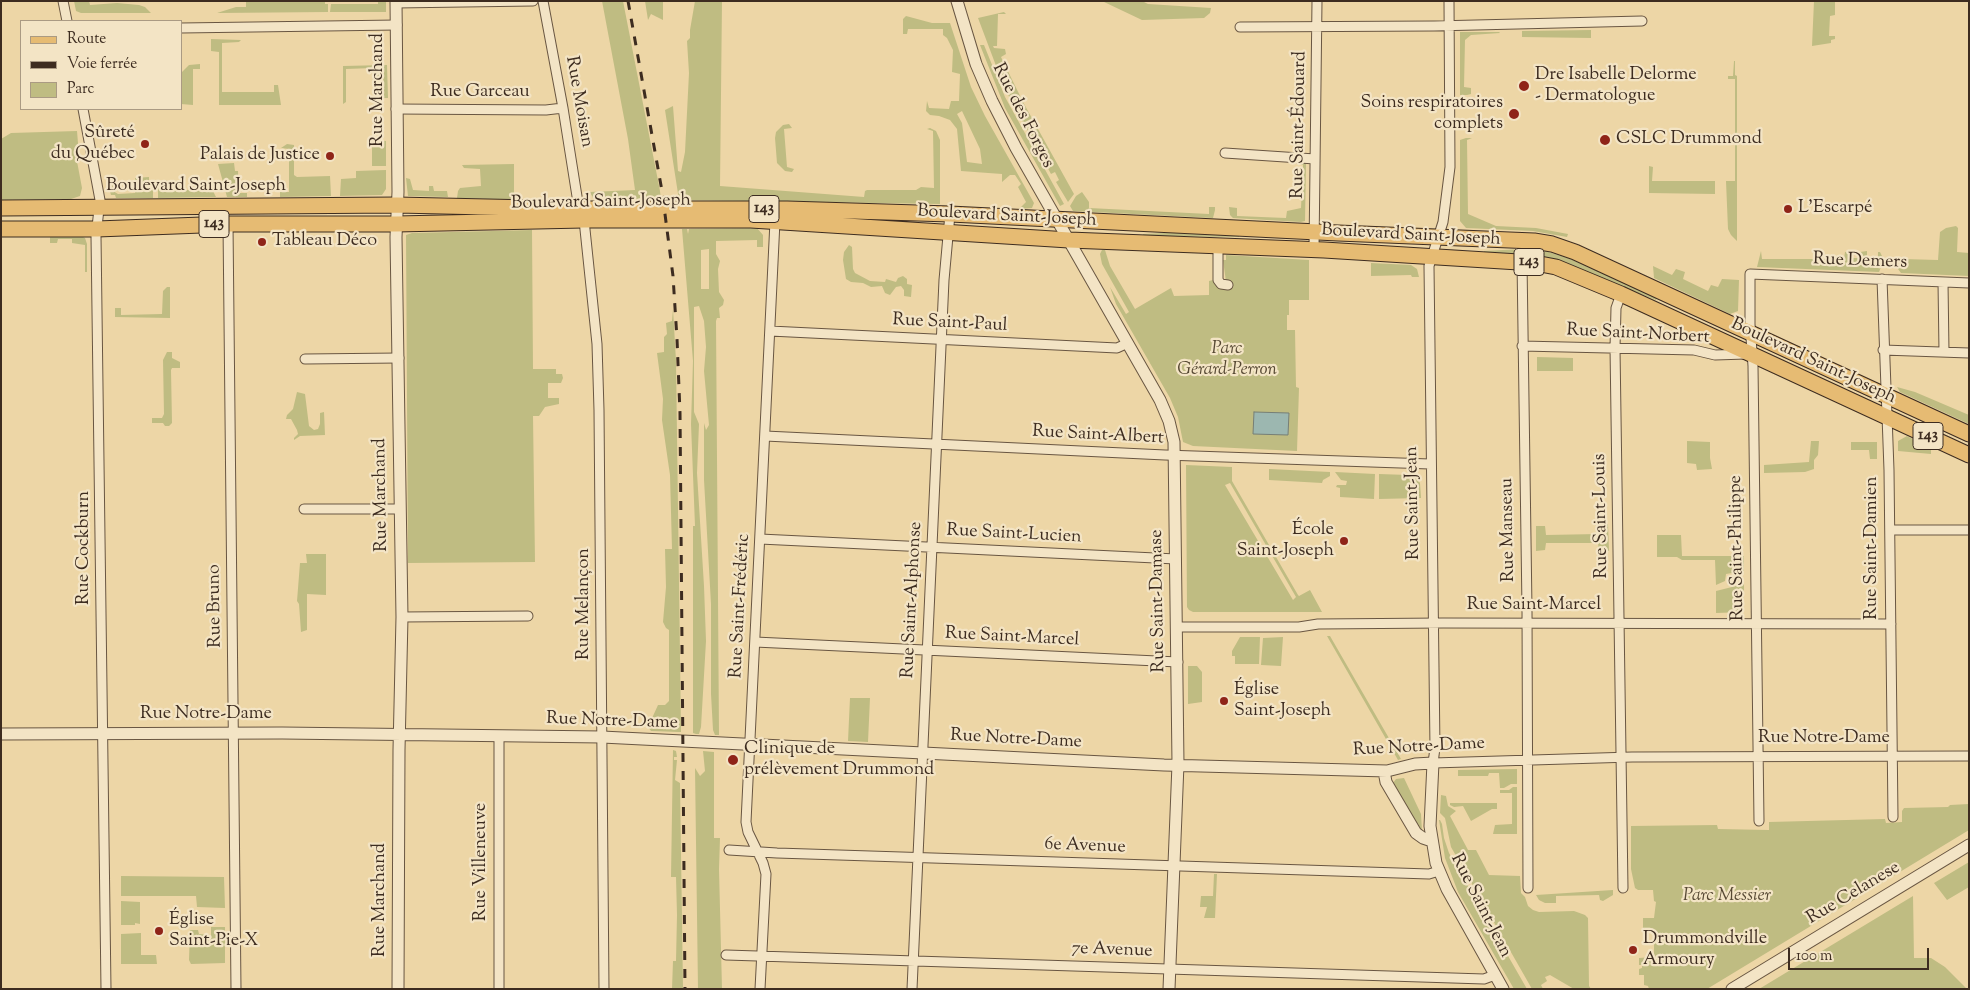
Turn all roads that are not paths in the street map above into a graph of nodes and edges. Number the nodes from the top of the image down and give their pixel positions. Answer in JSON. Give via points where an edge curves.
{"nodes":[{"id":1,"x":63,"y":1,"type":"edge"},
{"id":2,"x":533,"y":1,"type":"edge"},
{"id":3,"x":543,"y":1,"type":"edge"},
{"id":4,"x":957,"y":1,"type":"edge"},
{"id":5,"x":1317,"y":1,"type":"edge"},
{"id":6,"x":1449,"y":1,"type":"edge"},
{"id":7,"x":396,"y":2,"type":"edge"},
{"id":8,"x":67,"y":20,"type":"edge"},
{"id":9,"x":1642,"y":21,"type":"dead end"},
{"id":10,"x":397,"y":25,"type":"junction"},
{"id":11,"x":1449,"y":25,"type":"junction"},
{"id":12,"x":1317,"y":26,"type":"junction"},
{"id":13,"x":1240,"y":27,"type":"dead end"},
{"id":14,"x":182,"y":28,"type":"edge"},
{"id":15,"x":563,"y":108,"type":"junction"},
{"id":16,"x":396,"y":109,"type":"junction"},
{"id":17,"x":83,"y":110,"type":"edge"},
{"id":18,"x":1224,"y":153,"type":"dead end"},
{"id":19,"x":1315,"y":159,"type":"junction"},
{"id":20,"x":397,"y":205,"type":"junction"},
{"id":21,"x":99,"y":207,"type":"junction"},
{"id":22,"x":1,"y":208,"type":"edge"},
{"id":23,"x":582,"y":214,"type":"junction"},
{"id":24,"x":950,"y":214,"type":"junction"},
{"id":25,"x":1058,"y":220,"type":"junction"},
{"id":26,"x":775,"y":221,"type":"junction"},
{"id":27,"x":228,"y":224,"type":"junction"},
{"id":28,"x":396,"y":224,"type":"junction"},
{"id":29,"x":97,"y":229,"type":"junction"},
{"id":30,"x":1,"y":230,"type":"edge"},
{"id":31,"x":947,"y":232,"type":"junction"},
{"id":32,"x":1315,"y":232,"type":"junction"},
{"id":33,"x":1438,"y":237,"type":"junction"},
{"id":34,"x":1069,"y":240,"type":"junction"},
{"id":35,"x":1218,"y":245,"type":"junction"},
{"id":36,"x":1314,"y":249,"type":"junction"},
{"id":37,"x":1432,"y":256,"type":"junction"},
{"id":38,"x":1522,"y":261,"type":"junction"},
{"id":39,"x":1750,"y":274,"type":"joint"},
{"id":40,"x":1882,"y":279,"type":"junction"},
{"id":41,"x":1943,"y":282,"type":"junction"},
{"id":42,"x":1969,"y":283,"type":"edge"},
{"id":43,"x":1228,"y":286,"type":"dead end"},
{"id":44,"x":1621,"y":294,"type":"junction"},
{"id":45,"x":770,"y":331,"type":"junction"},
{"id":46,"x":1750,"y":333,"type":"junction"},
{"id":47,"x":942,"y":340,"type":"junction"},
{"id":48,"x":1128,"y":344,"type":"junction"},
{"id":49,"x":1522,"y":346,"type":"junction"},
{"id":50,"x":1616,"y":348,"type":"junction"},
{"id":51,"x":1883,"y":350,"type":"junction"},
{"id":52,"x":1944,"y":352,"type":"junction"},
{"id":53,"x":1969,"y":353,"type":"edge"},
{"id":54,"x":1752,"y":354,"type":"junction"},
{"id":55,"x":398,"y":358,"type":"junction"},
{"id":56,"x":305,"y":359,"type":"dead end"},
{"id":57,"x":1886,"y":396,"type":"junction"},
{"id":58,"x":1887,"y":417,"type":"junction"},
{"id":59,"x":1969,"y":434,"type":"edge"},
{"id":60,"x":765,"y":436,"type":"junction"},
{"id":61,"x":937,"y":445,"type":"junction"},
{"id":62,"x":1176,"y":455,"type":"junction"},
{"id":63,"x":1969,"y":455,"type":"edge"},
{"id":64,"x":1430,"y":464,"type":"junction"},
{"id":65,"x":304,"y":509,"type":"dead end"},
{"id":66,"x":399,"y":509,"type":"junction"},
{"id":67,"x":1890,"y":530,"type":"junction"},
{"id":68,"x":1969,"y":530,"type":"edge"},
{"id":69,"x":760,"y":539,"type":"junction"},
{"id":70,"x":932,"y":548,"type":"junction"},
{"id":71,"x":1176,"y":559,"type":"junction"},
{"id":72,"x":402,"y":616,"type":"junction"},
{"id":73,"x":528,"y":616,"type":"dead end"},
{"id":74,"x":1433,"y":623,"type":"junction"},
{"id":75,"x":1527,"y":623,"type":"junction"},
{"id":76,"x":1620,"y":623,"type":"junction"},
{"id":77,"x":1755,"y":623,"type":"junction"},
{"id":78,"x":1890,"y":624,"type":"junction"},
{"id":79,"x":1177,"y":627,"type":"junction"},
{"id":80,"x":755,"y":642,"type":"junction"},
{"id":81,"x":926,"y":651,"type":"junction"},
{"id":82,"x":1178,"y":662,"type":"junction"},
{"id":83,"x":234,"y":732,"type":"junction"},
{"id":84,"x":1,"y":734,"type":"edge"},
{"id":85,"x":103,"y":734,"type":"junction"},
{"id":86,"x":399,"y":734,"type":"junction"},
{"id":87,"x":498,"y":736,"type":"junction"},
{"id":88,"x":602,"y":737,"type":"junction"},
{"id":89,"x":751,"y":745,"type":"junction"},
{"id":90,"x":922,"y":754,"type":"junction"},
{"id":91,"x":1969,"y":756,"type":"edge"},
{"id":92,"x":1758,"y":757,"type":"junction"},
{"id":93,"x":1893,"y":757,"type":"junction"},
{"id":94,"x":1622,"y":758,"type":"junction"},
{"id":95,"x":1527,"y":761,"type":"junction"},
{"id":96,"x":1433,"y":763,"type":"junction"},
{"id":97,"x":1178,"y":764,"type":"junction"},
{"id":98,"x":1384,"y":771,"type":"junction"},
{"id":99,"x":1893,"y":817,"type":"dead end"},
{"id":100,"x":1759,"y":821,"type":"dead end"},
{"id":101,"x":1432,"y":841,"type":"junction"},
{"id":102,"x":1969,"y":845,"type":"edge"},
{"id":103,"x":729,"y":850,"type":"dead end"},
{"id":104,"x":757,"y":852,"type":"junction"},
{"id":105,"x":917,"y":858,"type":"junction"},
{"id":106,"x":1175,"y":866,"type":"junction"},
{"id":107,"x":1439,"y":871,"type":"junction"},
{"id":108,"x":1528,"y":888,"type":"dead end"},
{"id":109,"x":1623,"y":888,"type":"dead end"},
{"id":110,"x":726,"y":954,"type":"dead end"},
{"id":111,"x":762,"y":957,"type":"junction"},
{"id":112,"x":913,"y":961,"type":"junction"},
{"id":113,"x":1170,"y":969,"type":"junction"},
{"id":114,"x":1495,"y":975,"type":"junction"},
{"id":115,"x":106,"y":989,"type":"edge"},
{"id":116,"x":236,"y":989,"type":"edge"},
{"id":117,"x":398,"y":989,"type":"edge"},
{"id":118,"x":498,"y":989,"type":"edge"},
{"id":119,"x":604,"y":989,"type":"edge"},
{"id":120,"x":760,"y":989,"type":"edge"},
{"id":121,"x":912,"y":989,"type":"edge"},
{"id":122,"x":1169,"y":989,"type":"edge"},
{"id":123,"x":1503,"y":989,"type":"edge"},
{"id":124,"x":1732,"y":989,"type":"edge"}],
"edges":[{"from":1,"to":8,"type":"street"},
{"from":2,"to":7,"type":"street"},
{"from":3,"to":15,"type":"street","name":"Rue Moisan"},
{"from":4,"to":25,"type":"street","name":"Rue des Forges","via":[[976,64],[992,102]]},
{"from":5,"to":12,"type":"street","name":"Rue Saint-Édouard"},
{"from":6,"to":11,"type":"street","name":"Rue Saint-Jean"},
{"from":7,"to":10,"type":"street","name":"Rue Marchand"},
{"from":9,"to":11,"type":"street"},
{"from":10,"to":14,"type":"street"},
{"from":10,"to":16,"type":"street","name":"Rue Marchand"},
{"from":11,"to":12,"type":"street"},
{"from":11,"to":33,"type":"street","name":"Rue Saint-Jean","via":[[1450,167]]},
{"from":12,"to":13,"type":"street"},
{"from":12,"to":19,"type":"street","name":"Rue Saint-Édouard"},
{"from":15,"to":16,"type":"street","name":"Rue Garceau"},
{"from":15,"to":23,"type":"street","name":"Rue Moisan"},
{"from":16,"to":20,"type":"street","name":"Rue Marchand"},
{"from":17,"to":21,"type":"street","name":"Rue Cockburn"},
{"from":18,"to":19,"type":"street"},
{"from":19,"to":32,"type":"street","name":"Rue Saint-Édouard"},
{"from":20,"to":21,"type":"main road","name":"Boulevard Saint-Joseph","number":"143"},
{"from":20,"to":23,"type":"main road","name":"Boulevard Saint-Joseph","number":"143"},
{"from":20,"to":28,"type":"street","name":"Rue Marchand"},
{"from":21,"to":22,"type":"main road","name":"Boulevard Saint-Joseph","number":"143"},
{"from":21,"to":29,"type":"street","name":"Rue Cockburn"},
{"from":23,"to":24,"type":"main road","name":"Boulevard Saint-Joseph","number":"143","via":[[754,209]]},
{"from":23,"to":26,"type":"main road","name":"Boulevard Saint-Joseph","number":"143"},
{"from":23,"to":28,"type":"main road","name":"Boulevard Saint-Joseph","number":"143"},
{"from":23,"to":88,"type":"street","name":"Rue Melançon","via":[[598,380]]},
{"from":24,"to":25,"type":"main road","name":"Boulevard Saint-Joseph","number":"143"},
{"from":24,"to":31,"type":"street","name":"Rue Saint-Alphonse"},
{"from":25,"to":32,"type":"main road","name":"Boulevard Saint-Joseph","number":"143"},
{"from":25,"to":34,"type":"street","name":"Rue des Forges"},
{"from":26,"to":31,"type":"main road","name":"Boulevard Saint-Joseph","number":"143"},
{"from":26,"to":45,"type":"street","name":"Rue Saint-Frédéric"},
{"from":27,"to":28,"type":"main road","name":"Boulevard Saint-Joseph","number":"143"},
{"from":27,"to":29,"type":"main road","name":"Boulevard Saint-Joseph","number":"143"},
{"from":27,"to":83,"type":"street","name":"Rue Bruno"},
{"from":28,"to":55,"type":"street","name":"Rue Marchand"},
{"from":29,"to":30,"type":"main road","name":"Boulevard Saint-Joseph","number":"143"},
{"from":29,"to":85,"type":"street","name":"Rue Cockburn"},
{"from":31,"to":34,"type":"main road","name":"Boulevard Saint-Joseph","number":"143"},
{"from":31,"to":47,"type":"street","name":"Rue Saint-Alphonse"},
{"from":32,"to":33,"type":"main road","name":"Boulevard Saint-Joseph","number":"143"},
{"from":32,"to":36,"type":"street","name":"Rue Saint-Édouard"},
{"from":33,"to":37,"type":"street","name":"Rue Saint-Jean"},
{"from":33,"to":46,"type":"main road","name":"Boulevard Saint-Joseph","number":"143","via":[[1552,244]]},
{"from":34,"to":35,"type":"main road","name":"Boulevard Saint-Joseph","number":"143"},
{"from":34,"to":48,"type":"street","name":"Rue Saint-Damase"},
{"from":35,"to":36,"type":"main road","name":"Boulevard Saint-Joseph","number":"143"},
{"from":35,"to":43,"type":"street","via":[[1218,280]]},
{"from":36,"to":37,"type":"main road","name":"Boulevard Saint-Joseph","number":"143"},
{"from":37,"to":38,"type":"main road","name":"Boulevard Saint-Joseph","number":"143"},
{"from":37,"to":64,"type":"street","name":"Rue Saint-Jean","via":[[1429,270]]},
{"from":38,"to":44,"type":"main road","name":"Boulevard Saint-Joseph","number":"143","via":[[1557,268]]},
{"from":38,"to":49,"type":"street","name":"Rue Manseau"},
{"from":39,"to":40,"type":"street","name":"Rue Demers"},
{"from":39,"to":46,"type":"street","name":"Rue Saint-Philippe"},
{"from":40,"to":41,"type":"street","name":"Rue Demers"},
{"from":40,"to":51,"type":"street","name":"Rue Saint-Damien"},
{"from":41,"to":42,"type":"street","name":"Rue Demers"},
{"from":41,"to":52,"type":"street"},
{"from":44,"to":50,"type":"street","name":"Rue Saint-Louis","via":[[1616,308]]},
{"from":44,"to":54,"type":"main road","name":"Boulevard Saint-Joseph","number":"143"},
{"from":45,"to":47,"type":"street","name":"Rue Saint-Paul"},
{"from":45,"to":60,"type":"street","name":"Rue Saint-Frédéric"},
{"from":46,"to":54,"type":"street","name":"Rue Saint-Philippe"},
{"from":46,"to":57,"type":"main road","name":"Boulevard Saint-Joseph","number":"143"},
{"from":47,"to":48,"type":"street","name":"Rue Saint-Paul","via":[[1117,348]]},
{"from":47,"to":61,"type":"street","name":"Rue Saint-Alphonse"},
{"from":48,"to":62,"type":"street","name":"Rue Saint-Damase","via":[[1166,412]]},
{"from":49,"to":50,"type":"street","name":"Rue Saint-Norbert"},
{"from":49,"to":75,"type":"street","name":"Rue Manseau"},
{"from":50,"to":54,"type":"street","name":"Rue Saint-Norbert","via":[[1694,350],[1715,355]]},
{"from":50,"to":76,"type":"street","name":"Rue Saint-Louis"},
{"from":51,"to":52,"type":"street"},
{"from":51,"to":57,"type":"street","name":"Rue Saint-Damien"},
{"from":52,"to":53,"type":"street"},
{"from":54,"to":58,"type":"main road","name":"Boulevard Saint-Joseph","number":"143"},
{"from":54,"to":77,"type":"street","name":"Rue Saint-Philippe"},
{"from":55,"to":56,"type":"street"},
{"from":55,"to":66,"type":"street","name":"Rue Marchand"},
{"from":57,"to":58,"type":"street","name":"Rue Saint-Damien"},
{"from":57,"to":59,"type":"main road","name":"Boulevard Saint-Joseph","number":"143"},
{"from":58,"to":63,"type":"main road","name":"Boulevard Saint-Joseph","number":"143"},
{"from":58,"to":67,"type":"street","name":"Rue Saint-Damien"},
{"from":60,"to":61,"type":"street","name":"Rue Saint-Albert"},
{"from":60,"to":69,"type":"street","name":"Rue Saint-Frédéric"},
{"from":61,"to":62,"type":"street","name":"Rue Saint-Albert"},
{"from":61,"to":70,"type":"street","name":"Rue Saint-Alphonse"},
{"from":62,"to":64,"type":"street","name":"Rue Saint-Albert"},
{"from":62,"to":71,"type":"street","name":"Rue Saint-Damase"},
{"from":64,"to":74,"type":"street","name":"Rue Saint-Jean"},
{"from":65,"to":66,"type":"street"},
{"from":66,"to":72,"type":"street","name":"Rue Marchand"},
{"from":67,"to":68,"type":"street"},
{"from":67,"to":78,"type":"street","name":"Rue Saint-Damien"},
{"from":69,"to":70,"type":"street","name":"Rue Saint-Lucien"},
{"from":69,"to":80,"type":"street","name":"Rue Saint-Frédéric"},
{"from":70,"to":71,"type":"street","name":"Rue Saint-Lucien"},
{"from":70,"to":81,"type":"street","name":"Rue Saint-Alphonse"},
{"from":71,"to":79,"type":"street","name":"Rue Saint-Damase"},
{"from":72,"to":73,"type":"street"},
{"from":72,"to":86,"type":"street","name":"Rue Marchand"},
{"from":74,"to":75,"type":"street","name":"Rue Saint-Marcel"},
{"from":74,"to":79,"type":"street","name":"Rue Saint-Marcel"},
{"from":74,"to":96,"type":"street","name":"Rue Saint-Jean","via":[[1436,748]]},
{"from":75,"to":76,"type":"street","name":"Rue Saint-Marcel"},
{"from":75,"to":95,"type":"street","name":"Rue Manseau"},
{"from":76,"to":77,"type":"street","name":"Rue Saint-Marcel"},
{"from":76,"to":94,"type":"street","name":"Rue Saint-Louis"},
{"from":77,"to":78,"type":"street","name":"Rue Saint-Marcel"},
{"from":77,"to":92,"type":"street","name":"Rue Saint-Philippe"},
{"from":78,"to":93,"type":"street","name":"Rue Saint-Damien"},
{"from":79,"to":82,"type":"street","name":"Rue Saint-Damase"},
{"from":80,"to":81,"type":"street","name":"Rue Saint-Marcel"},
{"from":80,"to":89,"type":"street","name":"Rue Saint-Frédéric"},
{"from":81,"to":82,"type":"street","name":"Rue Saint-Marcel"},
{"from":81,"to":90,"type":"street","name":"Rue Saint-Alphonse"},
{"from":82,"to":97,"type":"street","name":"Rue Saint-Damase"},
{"from":83,"to":85,"type":"street","name":"Rue Notre-Dame"},
{"from":83,"to":86,"type":"street","name":"Rue Notre-Dame"},
{"from":83,"to":116,"type":"street","name":"Rue Bruno"},
{"from":84,"to":85,"type":"street","name":"Rue Notre-Dame"},
{"from":85,"to":115,"type":"street","name":"Rue Cockburn"},
{"from":86,"to":87,"type":"street","name":"Rue Notre-Dame"},
{"from":86,"to":117,"type":"street","name":"Rue Marchand"},
{"from":87,"to":88,"type":"street","name":"Rue Notre-Dame"},
{"from":87,"to":118,"type":"street","name":"Rue Villeneuve"},
{"from":88,"to":89,"type":"street","name":"Rue Notre-Dame"},
{"from":88,"to":119,"type":"street","name":"Rue Melançon"},
{"from":89,"to":90,"type":"street","name":"Rue Notre-Dame"},
{"from":89,"to":104,"type":"street","name":"Rue Saint-Frédéric","via":[[746,822]]},
{"from":90,"to":97,"type":"street","name":"Rue Notre-Dame"},
{"from":90,"to":105,"type":"street","name":"Rue Saint-Alphonse"},
{"from":91,"to":93,"type":"street","name":"Rue Notre-Dame"},
{"from":92,"to":93,"type":"street","name":"Rue Notre-Dame"},
{"from":92,"to":94,"type":"street","name":"Rue Notre-Dame"},
{"from":92,"to":100,"type":"street","name":"Rue Saint-Philippe"},
{"from":93,"to":99,"type":"street","name":"Rue Saint-Damien"},
{"from":94,"to":95,"type":"street","name":"Rue Notre-Dame"},
{"from":94,"to":109,"type":"street","name":"Rue Saint-Louis"},
{"from":95,"to":96,"type":"street","name":"Rue Notre-Dame"},
{"from":95,"to":108,"type":"street","name":"Rue Manseau"},
{"from":96,"to":98,"type":"street","name":"Rue Notre-Dame"},
{"from":96,"to":101,"type":"street","name":"Rue Saint-Jean"},
{"from":97,"to":98,"type":"street","name":"Rue Notre-Dame"},
{"from":97,"to":106,"type":"street","name":"Rue Saint-Damase"},
{"from":98,"to":101,"type":"street","via":[[1386,782],[1416,833]]},
{"from":101,"to":107,"type":"street","name":"Rue Saint-Jean"},
{"from":102,"to":124,"type":"street","name":"Rue Celanese"},
{"from":103,"to":104,"type":"street","name":"6e Avenue"},
{"from":104,"to":105,"type":"street","name":"6e Avenue"},
{"from":104,"to":111,"type":"street","name":"Rue Saint-Frédéric","via":[[766,874]]},
{"from":105,"to":106,"type":"street","name":"6e Avenue"},
{"from":105,"to":112,"type":"street","name":"Rue Saint-Alphonse"},
{"from":106,"to":107,"type":"street","name":"6e Avenue","via":[[1429,874]]},
{"from":106,"to":113,"type":"street","name":"Rue Saint-Damase"},
{"from":107,"to":114,"type":"street","name":"Rue Saint-Jean"},
{"from":110,"to":111,"type":"street","name":"7e Avenue"},
{"from":111,"to":112,"type":"street","name":"7e Avenue"},
{"from":111,"to":120,"type":"street","name":"Rue Saint-Frédéric"},
{"from":112,"to":113,"type":"street","name":"7e Avenue"},
{"from":112,"to":121,"type":"street","name":"Rue Saint-Alphonse"},
{"from":113,"to":114,"type":"street","name":"7e Avenue","via":[[1484,979]]},
{"from":113,"to":122,"type":"street","name":"Rue Saint-Damase"},
{"from":114,"to":123,"type":"street","name":"Rue Saint-Jean"}]}
